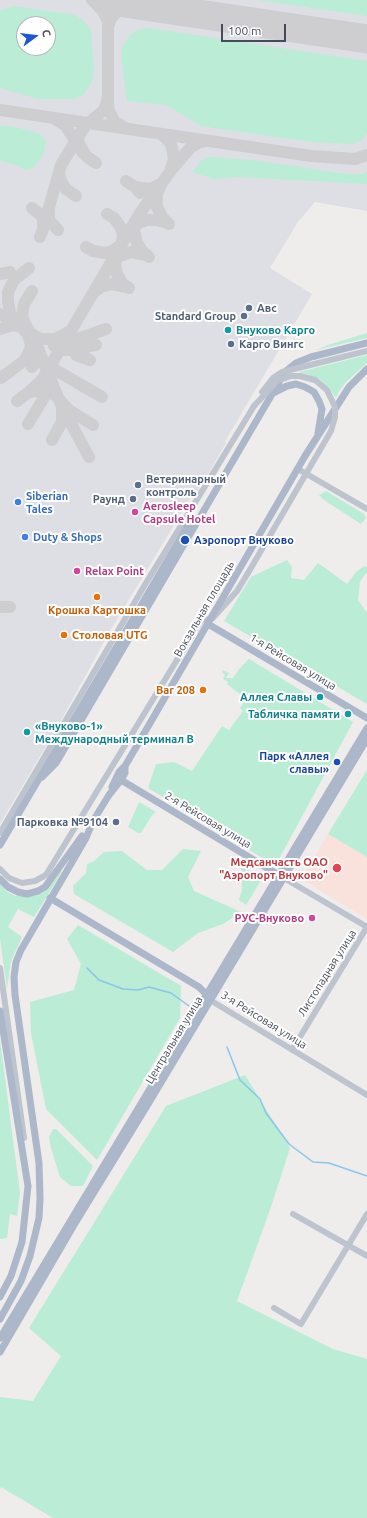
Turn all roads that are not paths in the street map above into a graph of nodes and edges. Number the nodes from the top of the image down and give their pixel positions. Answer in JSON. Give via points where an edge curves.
{"nodes":[{"id":1,"x":367,"y":343,"type":"edge"},
{"id":2,"x":367,"y":351,"type":"edge"},
{"id":3,"x":367,"y":369,"type":"edge"},
{"id":4,"x":265,"y":405,"type":"junction"},
{"id":5,"x":254,"y":406,"type":"junction"},
{"id":6,"x":316,"y":438,"type":"junction"},
{"id":7,"x":298,"y":469,"type":"junction"},
{"id":8,"x":224,"y":476,"type":"junction"},
{"id":9,"x":367,"y":510,"type":"edge"},
{"id":10,"x":149,"y":593,"type":"junction"},
{"id":11,"x":150,"y":602,"type":"junction"},
{"id":12,"x":209,"y":622,"type":"junction"},
{"id":13,"x":96,"y":683,"type":"junction"},
{"id":14,"x":97,"y":693,"type":"junction"},
{"id":15,"x":367,"y":718,"type":"edge"},
{"id":16,"x":367,"y":728,"type":"edge"},
{"id":17,"x":367,"y":739,"type":"edge"},
{"id":18,"x":126,"y":766,"type":"junction"},
{"id":19,"x":42,"y":777,"type":"junction"},
{"id":20,"x":121,"y":780,"type":"junction"},
{"id":21,"x":109,"y":795,"type":"junction"},
{"id":22,"x":93,"y":821,"type":"junction"},
{"id":23,"x":4,"y":826,"type":"junction"},
{"id":24,"x":0,"y":833,"type":"edge"},
{"id":25,"x":0,"y":838,"type":"edge"},
{"id":26,"x":0,"y":845,"type":"edge"},
{"id":27,"x":0,"y":869,"type":"edge"},
{"id":28,"x":281,"y":876,"type":"junction"},
{"id":29,"x":0,"y":879,"type":"edge"},
{"id":30,"x":50,"y":898,"type":"junction"},
{"id":31,"x":367,"y":927,"type":"edge"},
{"id":32,"x":0,"y":968,"type":"edge"},
{"id":33,"x":209,"y":997,"type":"junction"},
{"id":34,"x":0,"y":1011,"type":"edge"},
{"id":35,"x":292,"y":1050,"type":"junction"},
{"id":36,"x":367,"y":1095,"type":"edge"},
{"id":37,"x":28,"y":1186,"type":"junction"},
{"id":38,"x":292,"y":1214,"type":"dead end"},
{"id":39,"x":367,"y":1214,"type":"edge"},
{"id":40,"x":348,"y":1245,"type":"junction"},
{"id":41,"x":367,"y":1256,"type":"edge"},
{"id":42,"x":0,"y":1297,"type":"edge"},
{"id":43,"x":274,"y":1308,"type":"dead end"},
{"id":44,"x":0,"y":1319,"type":"edge"},
{"id":45,"x":0,"y":1338,"type":"edge"},
{"id":46,"x":0,"y":1352,"type":"edge"}],
"edges":[{"from":1,"to":4,"type":"main road","via":[[296,363],[285,372]]},
{"from":2,"to":5,"type":"street","bridge":true,"via":[[279,374],[266,386]]},
{"from":3,"to":6,"type":"main road","name":"Вокзальная площадь","via":[[349,388]]},
{"from":4,"to":6,"type":"main road","via":[[274,392],[287,386],[296,384],[311,390],[318,398],[322,409]]},
{"from":4,"to":8,"type":"main road"},
{"from":5,"to":12,"type":"street","bridge":true,"via":[[277,381],[300,376],[315,380],[324,387],[333,401],[335,413],[331,431],[237,592]]},
{"from":5,"to":23,"type":"street","via":[[143,588]]},
{"from":6,"to":7,"type":"main road","name":"Вокзальная площадь"},
{"from":7,"to":9,"type":"street"},
{"from":7,"to":12,"type":"main road","name":"Вокзальная площадь"},
{"from":8,"to":10,"type":"main road","via":[[212,486]]},
{"from":8,"to":11,"type":"main road"},
{"from":10,"to":11,"type":"main road"},
{"from":10,"to":13,"type":"main road"},
{"from":11,"to":14,"type":"main road"},
{"from":12,"to":15,"type":"main road","name":"1-я Рейсовая улица"},
{"from":12,"to":18,"type":"main road","name":"Вокзальная площадь"},
{"from":12,"to":27,"type":"street","via":[[202,620],[46,875],[32,882],[22,883],[9,878]]},
{"from":13,"to":14,"type":"main road"},
{"from":13,"to":19,"type":"main road"},
{"from":14,"to":19,"type":"main road","via":[[56,764]]},
{"from":16,"to":28,"type":"main road","name":"Центральная улица"},
{"from":17,"to":28,"type":"main road","name":"Центральная улица"},
{"from":18,"to":20,"type":"main road","name":"Вокзальная площадь"},
{"from":18,"to":21,"type":"main road","name":"Вокзальная площадь","via":[[119,772]]},
{"from":19,"to":26,"type":"main road"},
{"from":20,"to":21,"type":"main road","name":"Вокзальная площадь"},
{"from":20,"to":28,"type":"main road","name":"2-я Рейсовая улица"},
{"from":21,"to":22,"type":"main road","name":"Вокзальная площадь"},
{"from":22,"to":29,"type":"main road","via":[[41,889],[23,893],[11,889]]},
{"from":22,"to":30,"type":"main road","name":"Вокзальная площадь"},
{"from":23,"to":24,"type":"street"},
{"from":23,"to":25,"type":"street"},
{"from":28,"to":31,"type":"street","name":"2-я Рейсовая улица"},
{"from":28,"to":33,"type":"main road","name":"Центральная улица"},
{"from":30,"to":33,"type":"main road","name":"3-я Рейсовая улица","via":[[199,987]]},
{"from":30,"to":44,"type":"main road","name":"Вокзальная площадь","via":[[19,954],[14,972],[18,1018],[39,1163],[40,1199],[38,1224],[30,1256],[21,1281]]},
{"from":31,"to":35,"type":"street","name":"Листопадная улица"},
{"from":32,"to":37,"type":"street"},
{"from":33,"to":35,"type":"street","name":"3-я Рейсовая улица"},
{"from":33,"to":45,"type":"main road","name":"Центральная улица"},
{"from":33,"to":46,"type":"main road","name":"Центральная улица"},
{"from":34,"to":37,"type":"main road"},
{"from":35,"to":36,"type":"street","name":"3-я Рейсовая улица"},
{"from":37,"to":42,"type":"main road","via":[[25,1223],[18,1257]]},
{"from":38,"to":40,"type":"street"},
{"from":39,"to":40,"type":"street"},
{"from":40,"to":41,"type":"street"},
{"from":40,"to":43,"type":"street","via":[[301,1324]]}]}
